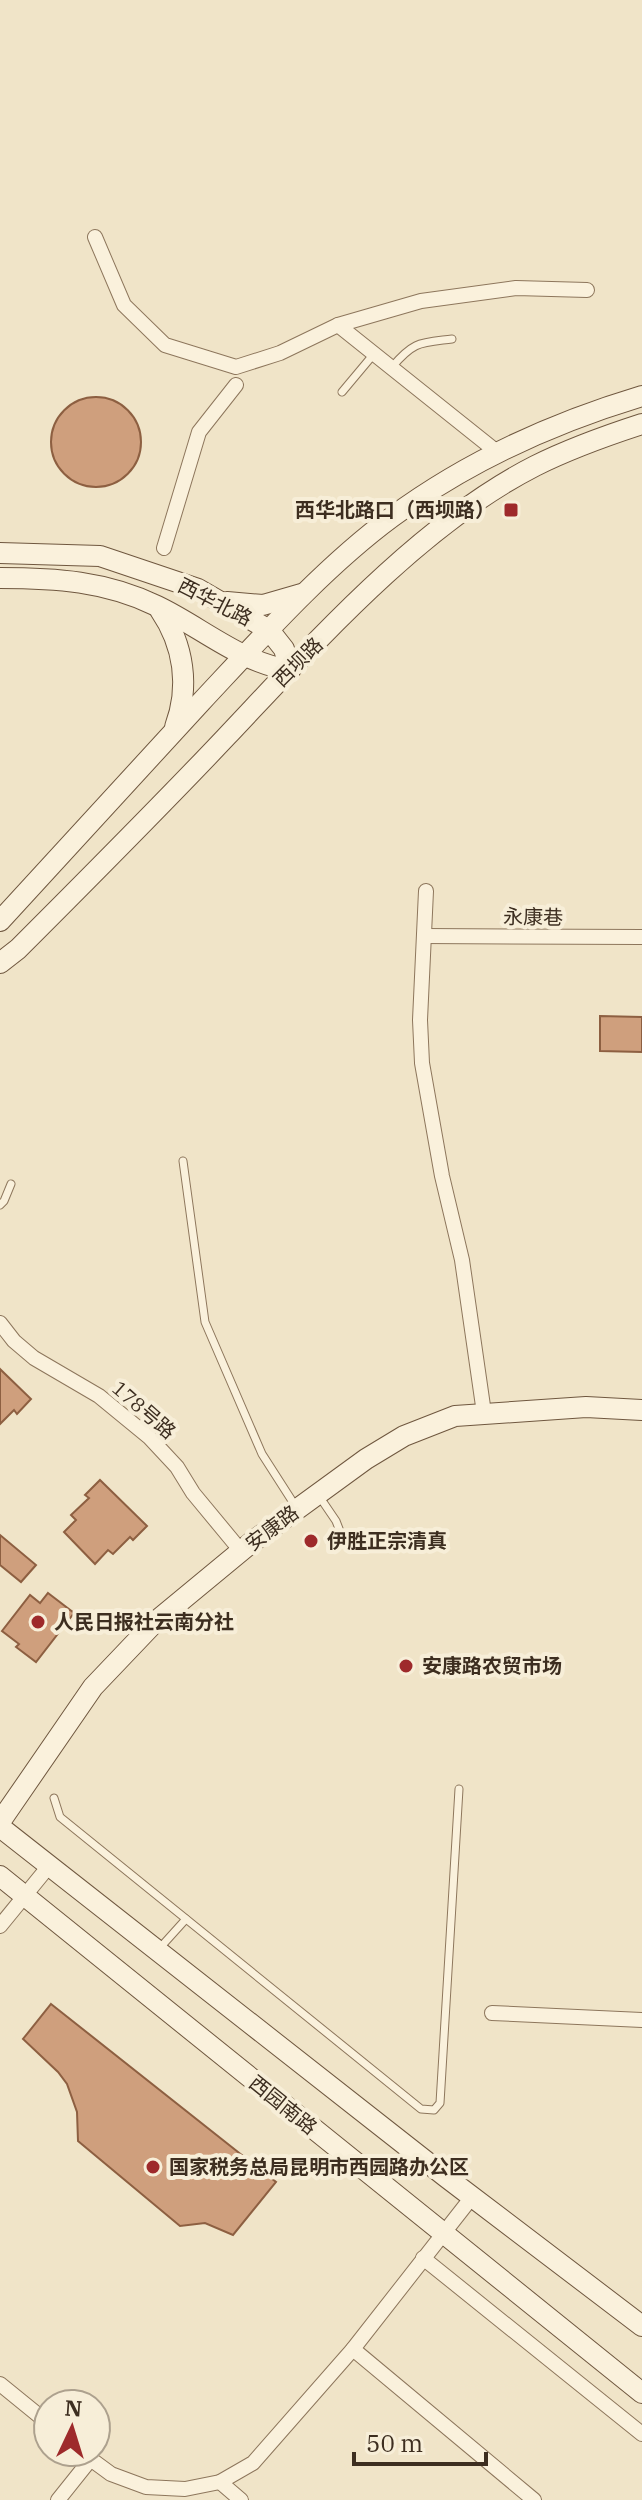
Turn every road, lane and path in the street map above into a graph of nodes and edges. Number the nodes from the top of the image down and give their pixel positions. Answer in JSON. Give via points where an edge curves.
{"nodes":[{"id":1,"x":95,"y":237,"type":"dead end"},
{"id":2,"x":587,"y":290,"type":"dead end"},
{"id":3,"x":338,"y":325,"type":"junction"},
{"id":4,"x":452,"y":339,"type":"dead end"},
{"id":5,"x":375,"y":353,"type":"junction"},
{"id":6,"x":392,"y":368,"type":"junction"},
{"id":7,"x":236,"y":385,"type":"dead end"},
{"id":8,"x":342,"y":392,"type":"dead end"},
{"id":9,"x":642,"y":396,"type":"edge"},
{"id":10,"x":642,"y":424,"type":"edge"},
{"id":11,"x":497,"y":452,"type":"junction"},
{"id":12,"x":164,"y":548,"type":"dead end"},
{"id":13,"x":0,"y":553,"type":"edge"},
{"id":14,"x":0,"y":578,"type":"edge"},
{"id":15,"x":320,"y":580,"type":"junction"},
{"id":16,"x":213,"y":598,"type":"junction"},
{"id":17,"x":158,"y":606,"type":"junction"},
{"id":18,"x":269,"y":630,"type":"junction"},
{"id":19,"x":245,"y":655,"type":"junction"},
{"id":20,"x":290,"y":670,"type":"junction"},
{"id":21,"x":172,"y":734,"type":"junction"},
{"id":22,"x":426,"y":891,"type":"dead end"},
{"id":23,"x":0,"y":921,"type":"edge"},
{"id":24,"x":424,"y":936,"type":"junction"},
{"id":25,"x":642,"y":937,"type":"edge"},
{"id":26,"x":0,"y":963,"type":"edge"},
{"id":27,"x":183,"y":1161,"type":"dead end"},
{"id":28,"x":11,"y":1184,"type":"dead end"},
{"id":29,"x":0,"y":1205,"type":"edge"},
{"id":30,"x":0,"y":1323,"type":"edge"},
{"id":31,"x":642,"y":1410,"type":"edge"},
{"id":32,"x":484,"y":1413,"type":"junction"},
{"id":33,"x":317,"y":1494,"type":"junction"},
{"id":34,"x":297,"y":1509,"type":"junction"},
{"id":35,"x":343,"y":1539,"type":"dead end"},
{"id":36,"x":241,"y":1551,"type":"junction"},
{"id":37,"x":459,"y":1789,"type":"dead end"},
{"id":38,"x":54,"y":1798,"type":"dead end"},
{"id":39,"x":0,"y":1825,"type":"edge"},
{"id":40,"x":49,"y":1866,"type":"junction"},
{"id":41,"x":0,"y":1876,"type":"edge"},
{"id":42,"x":25,"y":1896,"type":"junction"},
{"id":43,"x":186,"y":1919,"type":"junction"},
{"id":44,"x":0,"y":1926,"type":"edge"},
{"id":45,"x":158,"y":1951,"type":"junction"},
{"id":46,"x":492,"y":2013,"type":"dead end"},
{"id":47,"x":642,"y":2020,"type":"edge"},
{"id":48,"x":472,"y":2197,"type":"junction"},
{"id":49,"x":444,"y":2233,"type":"junction"},
{"id":50,"x":423,"y":2258,"type":"junction"},
{"id":51,"x":642,"y":2326,"type":"edge"},
{"id":52,"x":353,"y":2349,"type":"junction"},
{"id":53,"x":0,"y":2384,"type":"edge"},
{"id":54,"x":642,"y":2393,"type":"edge"},
{"id":55,"x":32,"y":2410,"type":"edge"},
{"id":56,"x":642,"y":2434,"type":"edge"},
{"id":57,"x":78,"y":2468,"type":"edge"},
{"id":58,"x":103,"y":2468,"type":"edge"},
{"id":59,"x":220,"y":2482,"type":"junction"},
{"id":60,"x":58,"y":2500,"type":"edge"},
{"id":61,"x":241,"y":2500,"type":"edge"},
{"id":62,"x":534,"y":2500,"type":"edge"}],
"edges":[{"from":1,"to":3,"type":"street","via":[[124,305],[165,345],[236,367]]},
{"from":2,"to":3,"type":"street","via":[[502,290],[421,301]]},
{"from":3,"to":5,"type":"street"},
{"from":4,"to":6,"type":"lane","via":[[417,344]]},
{"from":5,"to":6,"type":"street"},
{"from":5,"to":8,"type":"lane"},
{"from":6,"to":11,"type":"street"},
{"from":7,"to":12,"type":"street","via":[[199,432]]},
{"from":9,"to":11,"type":"main road","via":[[585,413]]},
{"from":10,"to":20,"type":"main road","name":"西坝路","via":[[534,466],[470,505],[418,545]]},
{"from":11,"to":15,"type":"main road","via":[[391,518]]},
{"from":13,"to":16,"type":"main road","name":"西华北路","via":[[100,556]]},
{"from":14,"to":17,"type":"main road","name":"西华北路","via":[[57,578],[116,588]]},
{"from":15,"to":16,"type":"main road","via":[[278,602],[246,605]]},
{"from":15,"to":18,"type":"main road"},
{"from":16,"to":18,"type":"main road","name":"西华北路"},
{"from":17,"to":19,"type":"main road","name":"西华北路"},
{"from":17,"to":21,"type":"main road","via":[[183,663],[183,699]]},
{"from":18,"to":19,"type":"main road"},
{"from":18,"to":20,"type":"main road","name":"西华北路","via":[[284,649]]},
{"from":19,"to":20,"type":"main road","name":"西华北路","via":[[266,667]]},
{"from":19,"to":21,"type":"main road"},
{"from":20,"to":26,"type":"main road","name":"西坝路"},
{"from":21,"to":23,"type":"main road"},
{"from":22,"to":24,"type":"street"},
{"from":24,"to":25,"type":"street","name":"永康巷"},
{"from":24,"to":32,"type":"street","via":[[422,1063],[462,1260]]},
{"from":27,"to":34,"type":"lane","via":[[205,1322],[262,1454]]},
{"from":28,"to":29,"type":"lane"},
{"from":30,"to":36,"type":"street","name":"178号路","via":[[34,1358],[99,1396],[149,1437]]},
{"from":31,"to":32,"type":"main road","name":"安康路","via":[[586,1407]]},
{"from":32,"to":33,"type":"main road","name":"安康路","via":[[455,1416],[404,1436]]},
{"from":33,"to":34,"type":"main road","name":"安康路"},
{"from":33,"to":35,"type":"lane"},
{"from":34,"to":36,"type":"main road","name":"安康路"},
{"from":36,"to":39,"type":"main road","name":"安康路","via":[[154,1623],[93,1687]]},
{"from":37,"to":43,"type":"lane","via":[[440,2103],[434,2110],[421,2109]]},
{"from":38,"to":43,"type":"lane","via":[[60,1817]]},
{"from":39,"to":40,"type":"main road"},
{"from":40,"to":42,"type":"street"},
{"from":40,"to":45,"type":"main road"},
{"from":41,"to":42,"type":"main road","name":"西园南路"},
{"from":42,"to":44,"type":"street"},
{"from":42,"to":49,"type":"main road","name":"西园南路"},
{"from":43,"to":45,"type":"lane"},
{"from":45,"to":48,"type":"main road"},
{"from":46,"to":47,"type":"street"},
{"from":48,"to":49,"type":"street"},
{"from":48,"to":51,"type":"main road"},
{"from":49,"to":50,"type":"street"},
{"from":49,"to":54,"type":"main road","name":"西园南路"},
{"from":50,"to":52,"type":"street"},
{"from":50,"to":56,"type":"street"},
{"from":52,"to":59,"type":"street","via":[[253,2463]]},
{"from":52,"to":62,"type":"street"},
{"from":53,"to":55,"type":"street"},
{"from":57,"to":60,"type":"street"},
{"from":58,"to":59,"type":"street","via":[[146,2487],[185,2489]]},
{"from":59,"to":61,"type":"street"}]}
